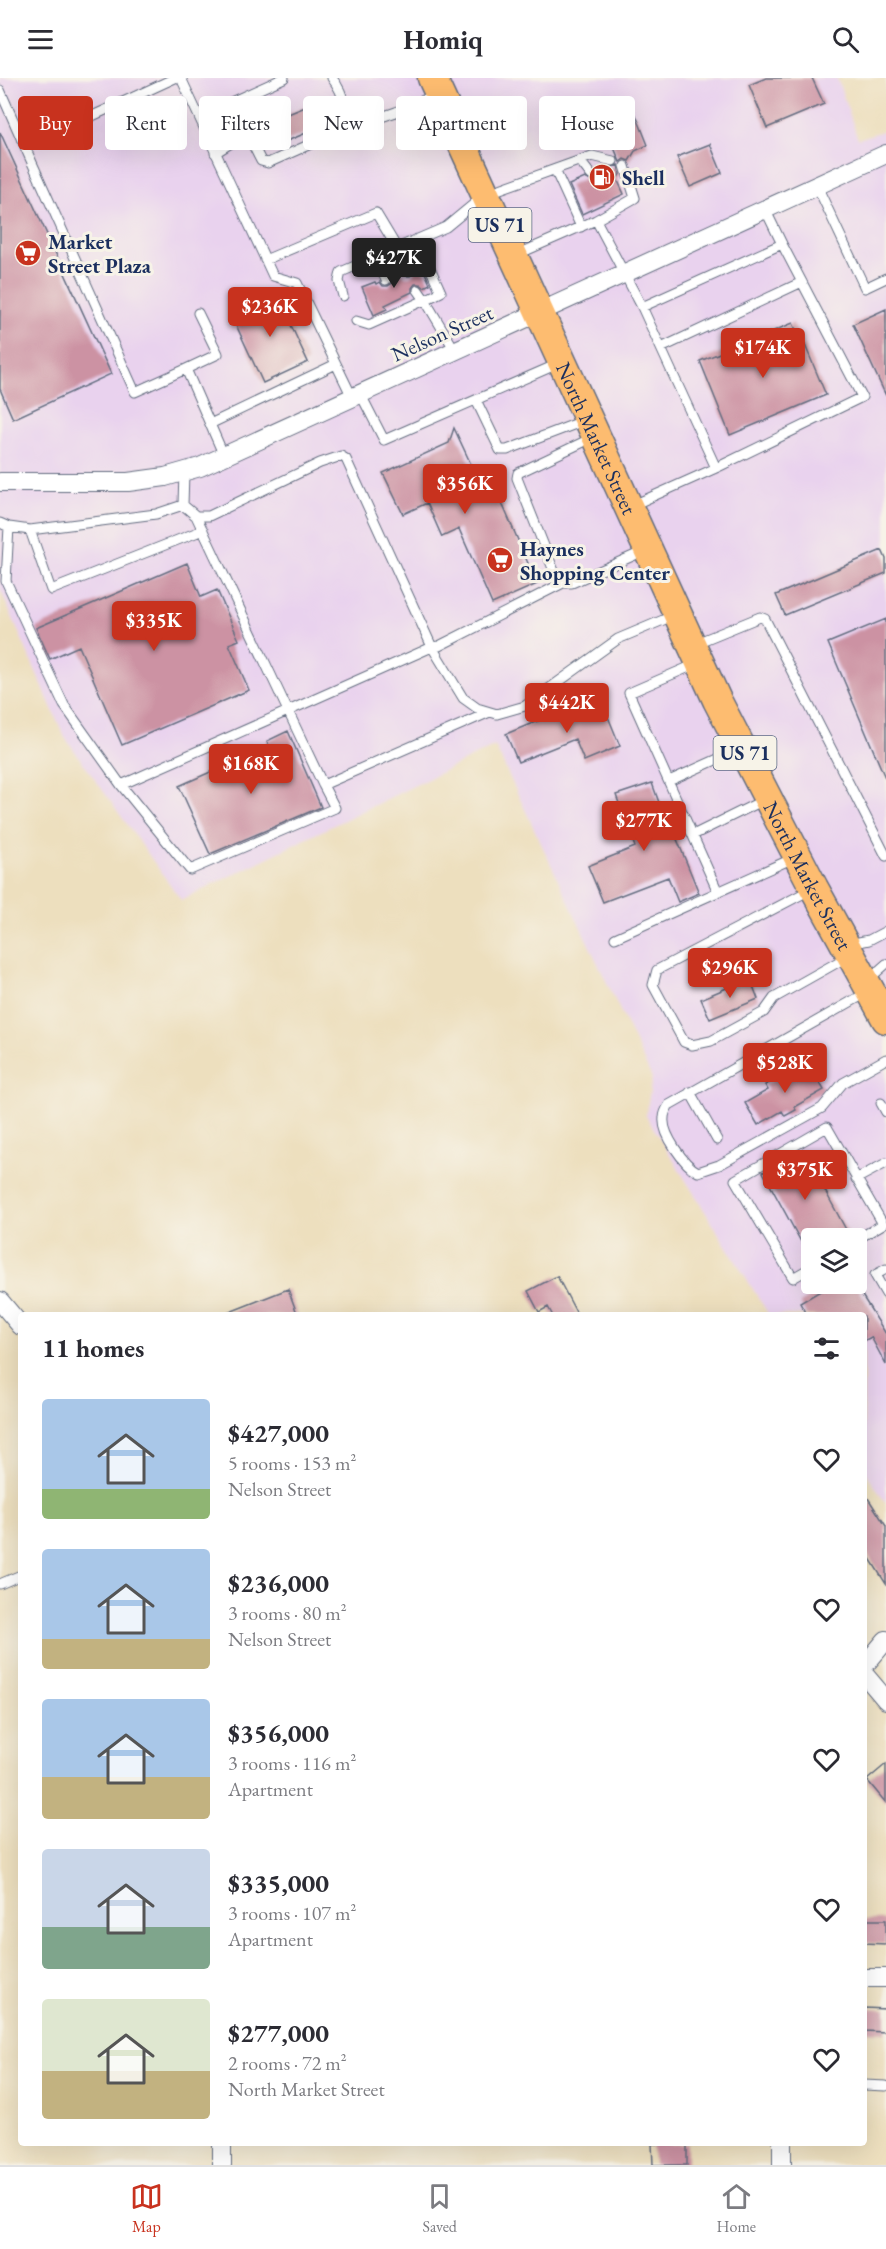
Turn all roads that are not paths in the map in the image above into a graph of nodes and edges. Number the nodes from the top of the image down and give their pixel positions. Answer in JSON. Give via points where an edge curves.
{"nodes":[{"id":1,"x":175,"y":78,"type":"edge"},
{"id":2,"x":181,"y":78,"type":"edge"},
{"id":3,"x":284,"y":78,"type":"edge"},
{"id":4,"x":332,"y":78,"type":"edge"},
{"id":5,"x":435,"y":85,"type":"edge"},
{"id":6,"x":0,"y":90,"type":"edge"},
{"id":7,"x":244,"y":96,"type":"edge"},
{"id":8,"x":343,"y":96,"type":"edge"},
{"id":9,"x":93,"y":116,"type":"edge"},
{"id":10,"x":384,"y":116,"type":"edge"},
{"id":11,"x":18,"y":131,"type":"edge"},
{"id":12,"x":303,"y":148,"type":"edge"},
{"id":13,"x":26,"y":150,"type":"edge"},
{"id":14,"x":220,"y":150,"type":"edge"},
{"id":15,"x":256,"y":150,"type":"edge"},
{"id":16,"x":215,"y":153,"type":"junction"},
{"id":17,"x":886,"y":154,"type":"edge"},
{"id":18,"x":580,"y":161,"type":"junction"},
{"id":19,"x":613,"y":161,"type":"dead end"},
{"id":20,"x":625,"y":166,"type":"dead end"},
{"id":21,"x":555,"y":170,"type":"junction"},
{"id":22,"x":591,"y":175,"type":"dead end"},
{"id":23,"x":817,"y":186,"type":"junction"},
{"id":24,"x":486,"y":194,"type":"junction"},
{"id":25,"x":605,"y":203,"type":"dead end"},
{"id":26,"x":765,"y":209,"type":"junction"},
{"id":27,"x":609,"y":213,"type":"junction"},
{"id":28,"x":596,"y":220,"type":"junction"},
{"id":29,"x":581,"y":227,"type":"junction"},
{"id":30,"x":417,"y":239,"type":"junction"},
{"id":31,"x":783,"y":244,"type":"junction"},
{"id":32,"x":397,"y":248,"type":"junction"},
{"id":33,"x":514,"y":256,"type":"junction"},
{"id":34,"x":375,"y":257,"type":"junction"},
{"id":35,"x":265,"y":260,"type":"junction"},
{"id":36,"x":408,"y":270,"type":"dead end"},
{"id":37,"x":625,"y":274,"type":"junction"},
{"id":38,"x":886,"y":278,"type":"edge"},
{"id":39,"x":386,"y":280,"type":"dead end"},
{"id":40,"x":802,"y":282,"type":"junction"},
{"id":41,"x":418,"y":290,"type":"dead end"},
{"id":42,"x":344,"y":296,"type":"dead end"},
{"id":43,"x":395,"y":300,"type":"dead end"},
{"id":44,"x":425,"y":300,"type":"junction"},
{"id":45,"x":642,"y":307,"type":"junction"},
{"id":46,"x":399,"y":312,"type":"junction"},
{"id":47,"x":198,"y":313,"type":"dead end"},
{"id":48,"x":541,"y":313,"type":"junction"},
{"id":49,"x":356,"y":321,"type":"dead end"},
{"id":50,"x":661,"y":348,"type":"junction"},
{"id":51,"x":456,"y":352,"type":"junction"},
{"id":52,"x":563,"y":362,"type":"junction"},
{"id":53,"x":336,"y":364,"type":"junction"},
{"id":54,"x":186,"y":369,"type":"junction"},
{"id":55,"x":357,"y":397,"type":"junction"},
{"id":56,"x":476,"y":400,"type":"junction"},
{"id":57,"x":210,"y":424,"type":"junction"},
{"id":58,"x":593,"y":428,"type":"junction"},
{"id":59,"x":224,"y":456,"type":"junction"},
{"id":60,"x":716,"y":468,"type":"junction"},
{"id":61,"x":184,"y":472,"type":"junction"},
{"id":62,"x":0,"y":482,"type":"edge"},
{"id":63,"x":183,"y":505,"type":"junction"},
{"id":64,"x":629,"y":507,"type":"junction"},
{"id":65,"x":196,"y":516,"type":"junction"},
{"id":66,"x":5,"y":525,"type":"edge"},
{"id":67,"x":30,"y":530,"type":"junction"},
{"id":68,"x":203,"y":530,"type":"junction"},
{"id":69,"x":648,"y":550,"type":"junction"},
{"id":70,"x":563,"y":583,"type":"junction"},
{"id":71,"x":677,"y":614,"type":"junction"},
{"id":72,"x":432,"y":647,"type":"junction"},
{"id":73,"x":696,"y":654,"type":"junction"},
{"id":74,"x":288,"y":711,"type":"junction"},
{"id":75,"x":490,"y":712,"type":"junction"},
{"id":76,"x":742,"y":748,"type":"junction"},
{"id":77,"x":669,"y":782,"type":"junction"},
{"id":78,"x":121,"y":785,"type":"junction"},
{"id":79,"x":323,"y":785,"type":"junction"},
{"id":80,"x":768,"y":798,"type":"junction"},
{"id":81,"x":693,"y":835,"type":"junction"},
{"id":82,"x":798,"y":856,"type":"junction"},
{"id":83,"x":886,"y":856,"type":"edge"},
{"id":84,"x":814,"y":888,"type":"junction"},
{"id":85,"x":718,"y":892,"type":"junction"},
{"id":86,"x":886,"y":931,"type":"edge"},
{"id":87,"x":615,"y":938,"type":"dead end"},
{"id":88,"x":847,"y":950,"type":"junction"},
{"id":89,"x":874,"y":979,"type":"edge"},
{"id":90,"x":886,"y":1019,"type":"edge"},
{"id":91,"x":886,"y":1059,"type":"edge"},
{"id":92,"x":690,"y":1092,"type":"junction"},
{"id":93,"x":717,"y":1140,"type":"dead end"},
{"id":94,"x":886,"y":1163,"type":"edge"},
{"id":95,"x":856,"y":1179,"type":"junction"},
{"id":96,"x":867,"y":1233,"type":"edge"},
{"id":97,"x":886,"y":1269,"type":"edge"},
{"id":98,"x":801,"y":1273,"type":"edge"},
{"id":99,"x":886,"y":1294,"type":"edge"},
{"id":100,"x":0,"y":1301,"type":"edge"},
{"id":101,"x":18,"y":1322,"type":"edge"},
{"id":102,"x":18,"y":1576,"type":"edge"},
{"id":103,"x":0,"y":1584,"type":"edge"},
{"id":104,"x":886,"y":1640,"type":"edge"},
{"id":105,"x":867,"y":1662,"type":"edge"},
{"id":106,"x":867,"y":1678,"type":"edge"},
{"id":107,"x":886,"y":1700,"type":"edge"},
{"id":108,"x":867,"y":1978,"type":"edge"},
{"id":109,"x":886,"y":1978,"type":"edge"},
{"id":110,"x":867,"y":2085,"type":"edge"},
{"id":111,"x":886,"y":2086,"type":"edge"},
{"id":112,"x":222,"y":2146,"type":"edge"},
{"id":113,"x":782,"y":2146,"type":"edge"},
{"id":114,"x":222,"y":2165,"type":"edge"},
{"id":115,"x":782,"y":2165,"type":"edge"}],
"edges":[{"from":1,"to":9,"type":"lane"},
{"from":2,"to":16,"type":"lane"},
{"from":3,"to":7,"type":"lane"},
{"from":4,"to":8,"type":"lane"},
{"from":5,"to":10,"type":"lane"},
{"from":5,"to":24,"type":"main road","name":"North Market Street","number":"US 71"},
{"from":6,"to":11,"type":"lane"},
{"from":12,"to":15,"type":"lane","via":[[268,163],[261,161]]},
{"from":13,"to":54,"type":"lane","via":[[135,392]]},
{"from":14,"to":16,"type":"lane"},
{"from":16,"to":35,"type":"lane"},
{"from":17,"to":23,"type":"street","name":"Nelson Street"},
{"from":18,"to":19,"type":"lane","via":[[592,156]]},
{"from":18,"to":21,"type":"lane"},
{"from":18,"to":22,"type":"lane"},
{"from":20,"to":27,"type":"lane","via":[[635,198]]},
{"from":21,"to":24,"type":"lane"},
{"from":21,"to":29,"type":"lane"},
{"from":23,"to":26,"type":"street","name":"Nelson Street"},
{"from":23,"to":38,"type":"lane","via":[[865,288]]},
{"from":24,"to":30,"type":"lane","via":[[446,227]]},
{"from":24,"to":33,"type":"main road","name":"North Market Street","number":"US 71"},
{"from":25,"to":27,"type":"lane"},
{"from":26,"to":31,"type":"lane"},
{"from":26,"to":37,"type":"street","name":"Nelson Street"},
{"from":27,"to":28,"type":"lane"},
{"from":28,"to":29,"type":"lane"},
{"from":28,"to":37,"type":"lane"},
{"from":29,"to":33,"type":"lane"},
{"from":30,"to":32,"type":"lane"},
{"from":30,"to":44,"type":"lane","via":[[441,292]]},
{"from":31,"to":40,"type":"lane"},
{"from":31,"to":45,"type":"lane"},
{"from":32,"to":34,"type":"lane"},
{"from":32,"to":35,"type":"lane","via":[[375,213]]},
{"from":32,"to":36,"type":"lane"},
{"from":33,"to":48,"type":"main road","name":"North Market Street","number":"US 71"},
{"from":34,"to":39,"type":"lane"},
{"from":34,"to":42,"type":"lane","via":[[341,272],[339,281]]},
{"from":35,"to":53,"type":"lane","via":[[273,276],[297,283]]},
{"from":37,"to":45,"type":"lane"},
{"from":37,"to":48,"type":"street","name":"Nelson Street"},
{"from":40,"to":50,"type":"lane"},
{"from":40,"to":60,"type":"lane","via":[[862,397]]},
{"from":41,"to":44,"type":"lane"},
{"from":43,"to":46,"type":"lane"},
{"from":44,"to":46,"type":"lane"},
{"from":44,"to":51,"type":"lane"},
{"from":45,"to":50,"type":"lane"},
{"from":46,"to":49,"type":"lane","via":[[369,325]]},
{"from":47,"to":54,"type":"lane","via":[[218,354]]},
{"from":48,"to":51,"type":"street","name":"Nelson Street"},
{"from":48,"to":52,"type":"main road","name":"North Market Street","number":"US 71"},
{"from":50,"to":60,"type":"lane"},
{"from":51,"to":55,"type":"street","name":"Nelson Street"},
{"from":52,"to":56,"type":"lane"},
{"from":52,"to":58,"type":"main road","name":"North Market Street","number":"US 71"},
{"from":53,"to":55,"type":"lane"},
{"from":53,"to":57,"type":"lane"},
{"from":54,"to":57,"type":"lane"},
{"from":55,"to":56,"type":"lane","via":[[384,440]]},
{"from":55,"to":59,"type":"street","name":"Nelson Street"},
{"from":56,"to":58,"type":"lane","via":[[500,450]]},
{"from":57,"to":59,"type":"lane"},
{"from":58,"to":64,"type":"main road","name":"North Market Street","number":"US 71"},
{"from":58,"to":70,"type":"lane","via":[[518,473],[556,576]]},
{"from":59,"to":61,"type":"street","name":"Nelson Street"},
{"from":60,"to":64,"type":"lane"},
{"from":61,"to":62,"type":"street","name":"Nelson Street","via":[[128,482]]},
{"from":61,"to":63,"type":"lane"},
{"from":63,"to":65,"type":"lane"},
{"from":63,"to":67,"type":"lane","via":[[156,514]]},
{"from":64,"to":69,"type":"main road","name":"North Market Street","number":"US 71"},
{"from":65,"to":68,"type":"lane"},
{"from":65,"to":72,"type":"lane","via":[[209,516],[341,456],[346,459]]},
{"from":66,"to":67,"type":"lane"},
{"from":66,"to":78,"type":"lane","via":[[6,581],[63,705]]},
{"from":67,"to":68,"type":"lane","via":[[51,590]]},
{"from":68,"to":74,"type":"lane"},
{"from":69,"to":70,"type":"lane","via":[[572,583]]},
{"from":69,"to":71,"type":"main road","name":"North Market Street","number":"US 71"},
{"from":70,"to":72,"type":"lane"},
{"from":71,"to":73,"type":"main road","name":"North Market Street","number":"US 71"},
{"from":71,"to":75,"type":"lane","via":[[618,639],[525,706],[497,714]]},
{"from":72,"to":74,"type":"lane"},
{"from":72,"to":75,"type":"lane","via":[[463,698]]},
{"from":73,"to":76,"type":"main road","name":"North Market Street","number":"US 71"},
{"from":73,"to":77,"type":"lane","via":[[629,693]]},
{"from":73,"to":83,"type":"lane","via":[[760,617],[765,619]]},
{"from":74,"to":78,"type":"lane"},
{"from":74,"to":79,"type":"lane"},
{"from":75,"to":79,"type":"lane"},
{"from":76,"to":77,"type":"lane"},
{"from":76,"to":80,"type":"main road","name":"North Market Street","number":"US 71"},
{"from":77,"to":81,"type":"lane"},
{"from":78,"to":79,"type":"lane","via":[[190,870],[335,808]]},
{"from":80,"to":81,"type":"lane"},
{"from":80,"to":82,"type":"main road","name":"North Market Street","number":"US 71"},
{"from":81,"to":85,"type":"lane"},
{"from":82,"to":84,"type":"main road","name":"North Market Street","number":"US 71"},
{"from":82,"to":85,"type":"lane"},
{"from":84,"to":88,"type":"main road","name":"North Market Street","number":"US 71"},
{"from":84,"to":88,"type":"lane","via":[[657,970],[653,985],[684,1042],[692,1045],[711,1041],[764,1012],[774,998]]},
{"from":85,"to":87,"type":"lane"},
{"from":86,"to":88,"type":"lane"},
{"from":88,"to":89,"type":"main road","name":"North Market Street","number":"US 71"},
{"from":89,"to":90,"type":"main road","name":"North Market Street","number":"US 71"},
{"from":89,"to":92,"type":"lane"},
{"from":91,"to":92,"type":"lane","via":[[843,1083],[822,1108],[719,1165],[698,1172],[689,1167],[668,1137],[663,1119],[669,1105]]},
{"from":92,"to":93,"type":"lane"},
{"from":94,"to":95,"type":"lane"},
{"from":95,"to":96,"type":"lane","via":[[883,1224]]},
{"from":95,"to":98,"type":"lane","via":[[827,1127],[735,1180],[793,1278]]},
{"from":97,"to":99,"type":"lane","via":[[875,1275]]},
{"from":100,"to":101,"type":"street"},
{"from":102,"to":103,"type":"lane"},
{"from":104,"to":105,"type":"street"},
{"from":106,"to":107,"type":"street"},
{"from":108,"to":109,"type":"street"},
{"from":110,"to":111,"type":"lane"},
{"from":112,"to":114,"type":"street"},
{"from":113,"to":115,"type":"street"}]}
